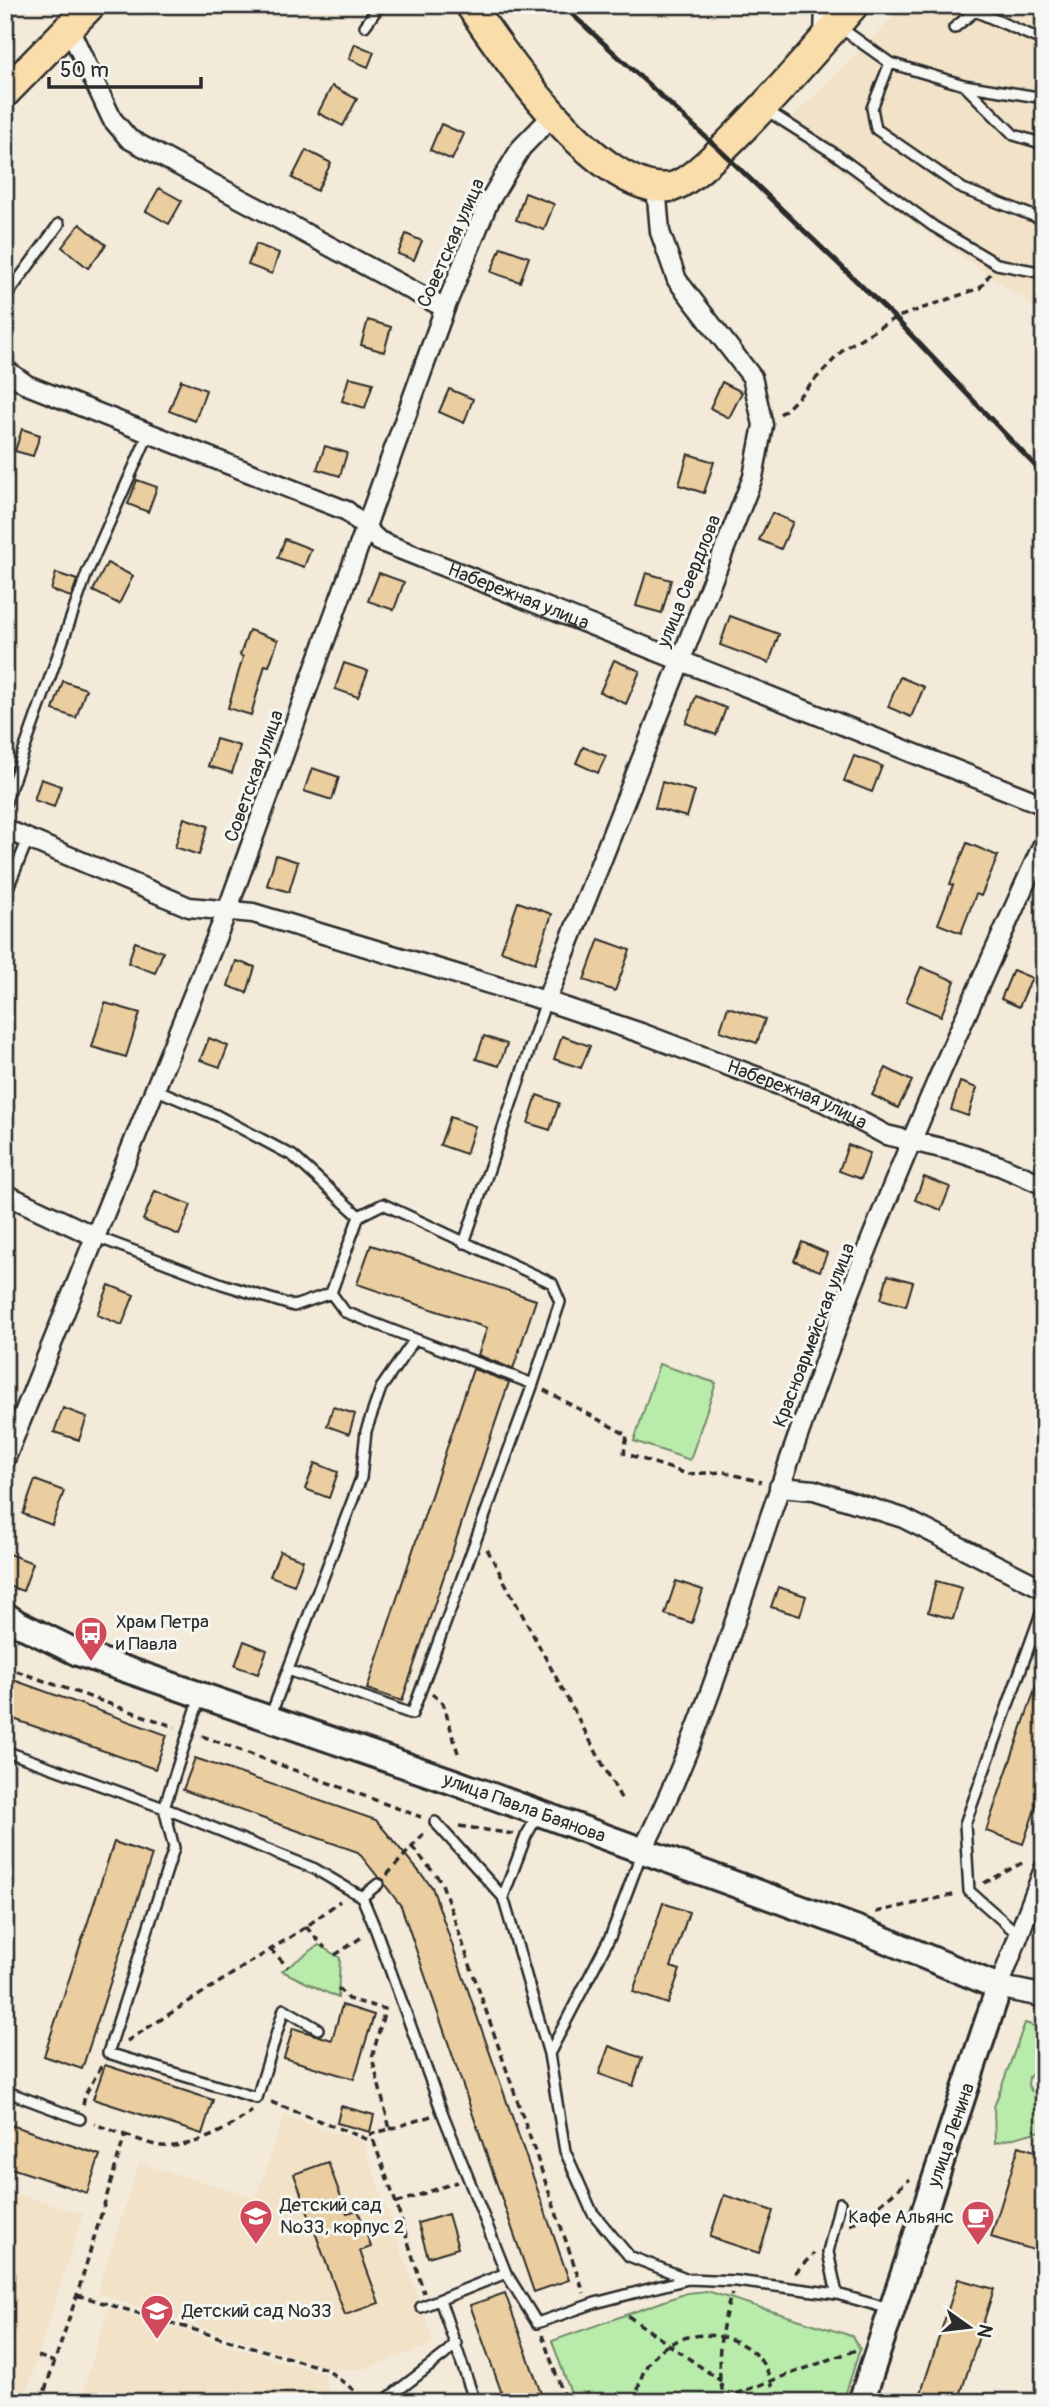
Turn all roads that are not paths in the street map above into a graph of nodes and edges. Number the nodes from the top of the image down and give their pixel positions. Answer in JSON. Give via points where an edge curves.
{"nodes":[{"id":1,"x":91,"y":5,"type":"edge"},
{"id":2,"x":380,"y":5,"type":"edge"},
{"id":3,"x":470,"y":5,"type":"edge"},
{"id":4,"x":976,"y":8,"type":"edge"},
{"id":5,"x":830,"y":15,"type":"edge"},
{"id":6,"x":365,"y":26,"type":"dead end"},
{"id":7,"x":69,"y":27,"type":"junction"},
{"id":8,"x":954,"y":28,"type":"dead end"},
{"id":9,"x":1044,"y":41,"type":"edge"},
{"id":10,"x":890,"y":63,"type":"junction"},
{"id":11,"x":964,"y":85,"type":"junction"},
{"id":12,"x":5,"y":93,"type":"edge"},
{"id":13,"x":1044,"y":98,"type":"edge"},
{"id":14,"x":761,"y":107,"type":"junction"},
{"id":15,"x":553,"y":115,"type":"junction"},
{"id":16,"x":1044,"y":144,"type":"edge"},
{"id":17,"x":656,"y":186,"type":"junction"},
{"id":18,"x":1044,"y":220,"type":"edge"},
{"id":19,"x":59,"y":224,"type":"dead end"},
{"id":20,"x":1044,"y":273,"type":"edge"},
{"id":21,"x":5,"y":298,"type":"edge"},
{"id":22,"x":445,"y":308,"type":"junction"},
{"id":23,"x":5,"y":369,"type":"edge"},
{"id":24,"x":149,"y":433,"type":"junction"},
{"id":25,"x":366,"y":528,"type":"junction"},
{"id":26,"x":680,"y":660,"type":"junction"},
{"id":27,"x":5,"y":804,"type":"edge"},
{"id":28,"x":1044,"y":806,"type":"edge"},
{"id":29,"x":5,"y":829,"type":"edge"},
{"id":30,"x":28,"y":839,"type":"junction"},
{"id":31,"x":1044,"y":842,"type":"edge"},
{"id":32,"x":5,"y":895,"type":"edge"},
{"id":33,"x":227,"y":911,"type":"junction"},
{"id":34,"x":546,"y":1001,"type":"junction"},
{"id":35,"x":155,"y":1088,"type":"junction"},
{"id":36,"x":912,"y":1141,"type":"junction"},
{"id":37,"x":1044,"y":1185,"type":"edge"},
{"id":38,"x":5,"y":1194,"type":"edge"},
{"id":39,"x":359,"y":1216,"type":"junction"},
{"id":40,"x":94,"y":1236,"type":"junction"},
{"id":41,"x":464,"y":1243,"type":"junction"},
{"id":42,"x":331,"y":1293,"type":"junction"},
{"id":43,"x":415,"y":1339,"type":"junction"},
{"id":44,"x":533,"y":1384,"type":"junction"},
{"id":45,"x":5,"y":1460,"type":"edge"},
{"id":46,"x":779,"y":1487,"type":"junction"},
{"id":47,"x":1044,"y":1589,"type":"edge"},
{"id":48,"x":1044,"y":1605,"type":"edge"},
{"id":49,"x":5,"y":1615,"type":"edge"},
{"id":50,"x":288,"y":1670,"type":"junction"},
{"id":51,"x":201,"y":1695,"type":"junction"},
{"id":52,"x":269,"y":1719,"type":"junction"},
{"id":53,"x":5,"y":1751,"type":"edge"},
{"id":54,"x":164,"y":1808,"type":"junction"},
{"id":55,"x":539,"y":1813,"type":"junction"},
{"id":56,"x":435,"y":1822,"type":"road end"},
{"id":57,"x":642,"y":1851,"type":"junction"},
{"id":58,"x":1044,"y":1870,"type":"edge"},
{"id":59,"x":378,"y":1884,"type":"road end"},
{"id":60,"x":362,"y":1897,"type":"junction"},
{"id":61,"x":503,"y":1897,"type":"junction"},
{"id":62,"x":1019,"y":1935,"type":"junction"},
{"id":63,"x":999,"y":1987,"type":"junction"},
{"id":64,"x":1044,"y":1996,"type":"edge"},
{"id":65,"x":318,"y":2029,"type":"dead end"},
{"id":66,"x":549,"y":2054,"type":"junction"},
{"id":67,"x":5,"y":2091,"type":"edge"},
{"id":68,"x":80,"y":2119,"type":"road end"},
{"id":69,"x":840,"y":2203,"type":"dead end"},
{"id":70,"x":506,"y":2273,"type":"junction"},
{"id":71,"x":688,"y":2279,"type":"junction"},
{"id":72,"x":837,"y":2294,"type":"junction"},
{"id":73,"x":440,"y":2300,"type":"junction"},
{"id":74,"x":424,"y":2306,"type":"road end"},
{"id":75,"x":891,"y":2309,"type":"junction"},
{"id":76,"x":456,"y":2343,"type":"junction"},
{"id":77,"x":383,"y":2402,"type":"edge"},
{"id":78,"x":475,"y":2402,"type":"edge"},
{"id":79,"x":861,"y":2402,"type":"edge"}],
"edges":[{"from":1,"to":7,"type":"highway"},
{"from":2,"to":6,"type":"lane"},
{"from":3,"to":15,"type":"highway"},
{"from":4,"to":8,"type":"lane"},
{"from":4,"to":9,"type":"lane"},
{"from":5,"to":10,"type":"lane"},
{"from":5,"to":14,"type":"highway"},
{"from":7,"to":12,"type":"highway"},
{"from":7,"to":22,"type":"street","via":[[112,119],[129,139]]},
{"from":10,"to":11,"type":"lane"},
{"from":10,"to":18,"type":"lane","via":[[872,108],[876,129],[963,189]]},
{"from":11,"to":13,"type":"lane"},
{"from":11,"to":16,"type":"lane","via":[[1014,135]]},
{"from":14,"to":17,"type":"highway","via":[[687,181]]},
{"from":14,"to":20,"type":"lane","via":[[933,226],[997,264]]},
{"from":15,"to":17,"type":"highway","via":[[616,173],[635,183]]},
{"from":15,"to":22,"type":"street","name":"Советская улица","via":[[521,148],[488,203]]},
{"from":17,"to":26,"type":"street","name":"улица Свердлова","via":[[660,232],[677,280],[751,377],[763,425],[753,477]]},
{"from":19,"to":21,"type":"lane"},
{"from":22,"to":25,"type":"street","name":"Советская улица"},
{"from":23,"to":24,"type":"street","name":"Набережная улица","via":[[27,385]]},
{"from":24,"to":25,"type":"street","name":"Набережная улица","via":[[347,511]]},
{"from":24,"to":27,"type":"lane","via":[[88,573]]},
{"from":25,"to":26,"type":"street","name":"Набережная улица","via":[[379,541]]},
{"from":25,"to":33,"type":"street","name":"Советская улица"},
{"from":26,"to":28,"type":"street","name":"Набережная улица"},
{"from":26,"to":34,"type":"street","name":"улица Свердлова"},
{"from":29,"to":30,"type":"street","name":"Набережная улица"},
{"from":30,"to":32,"type":"lane"},
{"from":30,"to":33,"type":"street","name":"Набережная улица","via":[[189,908]]},
{"from":31,"to":36,"type":"street","name":"Красноармейская улица"},
{"from":33,"to":34,"type":"street","name":"Набережная улица","via":[[253,913]]},
{"from":33,"to":35,"type":"street","name":"Советская улица"},
{"from":34,"to":36,"type":"street","name":"Набережная улица","via":[[824,1102],[887,1135]]},
{"from":34,"to":41,"type":"lane"},
{"from":35,"to":39,"type":"lane","via":[[293,1156]]},
{"from":35,"to":40,"type":"street","name":"Советская улица"},
{"from":36,"to":37,"type":"street","name":"Набережная улица","via":[[958,1152]]},
{"from":36,"to":46,"type":"street","name":"Красноармейская улица"},
{"from":38,"to":40,"type":"street"},
{"from":39,"to":41,"type":"lane","via":[[383,1204]]},
{"from":39,"to":42,"type":"lane"},
{"from":40,"to":42,"type":"lane","via":[[294,1306]]},
{"from":40,"to":45,"type":"street","name":"Советская улица"},
{"from":41,"to":44,"type":"lane","via":[[552,1283],[560,1302]]},
{"from":42,"to":43,"type":"lane","via":[[345,1312]]},
{"from":43,"to":44,"type":"lane"},
{"from":43,"to":50,"type":"lane","via":[[381,1388],[366,1431],[361,1478]]},
{"from":44,"to":50,"type":"lane","via":[[412,1714]]},
{"from":46,"to":47,"type":"street","via":[[814,1490],[903,1518]]},
{"from":46,"to":57,"type":"street","name":"Красноармейская улица","via":[[721,1664]]},
{"from":48,"to":62,"type":"lane","via":[[965,1824],[969,1891]]},
{"from":49,"to":51,"type":"main road","name":"улица Павла Баянова","via":[[78,1653]]},
{"from":50,"to":52,"type":"lane"},
{"from":51,"to":52,"type":"main road","name":"улица Павла Баянова"},
{"from":51,"to":54,"type":"lane"},
{"from":52,"to":55,"type":"main road","name":"улица Павла Баянова"},
{"from":53,"to":54,"type":"lane"},
{"from":54,"to":60,"type":"lane","via":[[315,1869]]},
{"from":54,"to":65,"type":"lane","via":[[174,1848],[108,2053],[261,2099],[284,2009]]},
{"from":55,"to":57,"type":"main road","name":"улица Павла Баянова"},
{"from":55,"to":61,"type":"lane"},
{"from":56,"to":61,"type":"lane"},
{"from":57,"to":63,"type":"main road","name":"улица Павла Баянова","via":[[866,1932]]},
{"from":57,"to":66,"type":"lane","via":[[611,1934]]},
{"from":58,"to":62,"type":"street"},
{"from":59,"to":60,"type":"lane"},
{"from":60,"to":70,"type":"lane"},
{"from":61,"to":66,"type":"lane"},
{"from":62,"to":63,"type":"street"},
{"from":63,"to":64,"type":"street","name":"улица Павла Баянова"},
{"from":63,"to":75,"type":"main road","name":"улица Ленина"},
{"from":66,"to":71,"type":"lane","via":[[565,2151],[592,2211],[629,2256]]},
{"from":67,"to":68,"type":"lane"},
{"from":69,"to":72,"type":"lane","via":[[828,2252]]},
{"from":70,"to":71,"type":"lane","via":[[537,2323]]},
{"from":70,"to":73,"type":"lane"},
{"from":71,"to":72,"type":"lane"},
{"from":72,"to":75,"type":"lane"},
{"from":73,"to":74,"type":"lane"},
{"from":73,"to":76,"type":"lane"},
{"from":75,"to":79,"type":"main road","name":"улица Ленина"},
{"from":76,"to":77,"type":"lane"},
{"from":76,"to":78,"type":"lane"}]}
